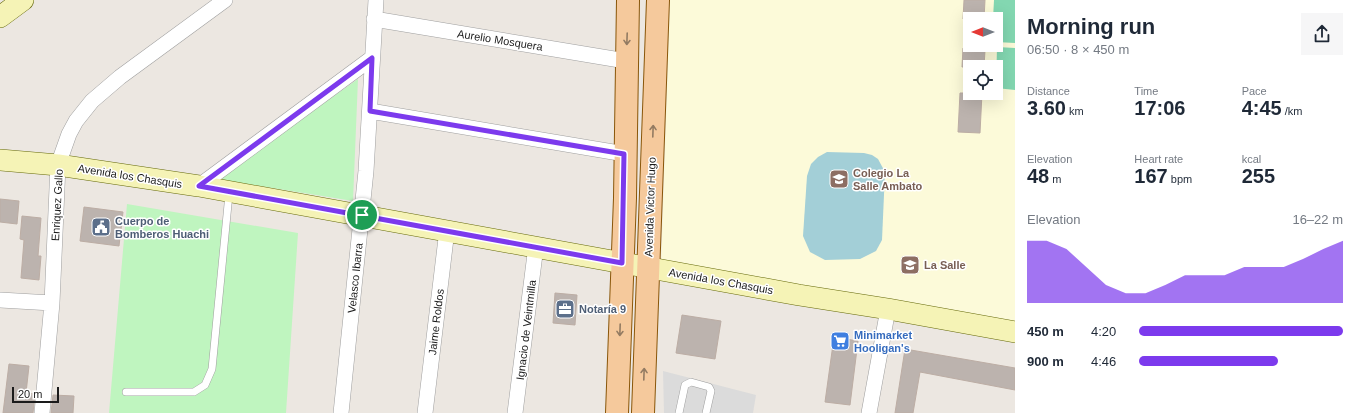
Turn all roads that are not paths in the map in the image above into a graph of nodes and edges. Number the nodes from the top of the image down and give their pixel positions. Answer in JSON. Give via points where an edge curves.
{"nodes":[{"id":1,"x":23,"y":0,"type":"edge"},
{"id":2,"x":225,"y":0,"type":"edge"},
{"id":3,"x":376,"y":0,"type":"edge"},
{"id":4,"x":628,"y":0,"type":"edge"},
{"id":5,"x":658,"y":0,"type":"edge"},
{"id":6,"x":0,"y":17,"type":"edge"},
{"id":7,"x":374,"y":19,"type":"junction"},
{"id":8,"x":372,"y":58,"type":"junction"},
{"id":9,"x":626,"y":61,"type":"junction"},
{"id":10,"x":370,"y":111,"type":"junction"},
{"id":11,"x":624,"y":154,"type":"junction"},
{"id":12,"x":0,"y":160,"type":"edge"},
{"id":13,"x":58,"y":165,"type":"junction"},
{"id":14,"x":199,"y":186,"type":"junction"},
{"id":15,"x":229,"y":192,"type":"junction"},
{"id":16,"x":362,"y":215,"type":"junction"},
{"id":17,"x":447,"y":230,"type":"junction"},
{"id":18,"x":536,"y":246,"type":"junction"},
{"id":19,"x":622,"y":263,"type":"junction"},
{"id":20,"x":648,"y":268,"type":"junction"},
{"id":21,"x":0,"y":300,"type":"edge"},
{"id":22,"x":52,"y":303,"type":"junction"},
{"id":23,"x":888,"y":309,"type":"junction"},
{"id":24,"x":1015,"y":332,"type":"edge"},
{"id":25,"x":126,"y":392,"type":"dead end"},
{"id":26,"x":42,"y":413,"type":"edge"},
{"id":27,"x":341,"y":413,"type":"edge"},
{"id":28,"x":425,"y":413,"type":"edge"},
{"id":29,"x":515,"y":413,"type":"edge"},
{"id":30,"x":617,"y":413,"type":"edge"},
{"id":31,"x":643,"y":413,"type":"edge"},
{"id":32,"x":679,"y":413,"type":"edge"},
{"id":33,"x":706,"y":413,"type":"edge"},
{"id":34,"x":869,"y":413,"type":"edge"}],
"edges":[{"from":1,"to":6,"type":"main road"},
{"from":2,"to":13,"type":"street","name":"Enriquez Gallo","via":[[120,77],[92,101],[72,127]]},
{"from":3,"to":7,"type":"street","name":"Velasco Ibarra"},
{"from":4,"to":9,"type":"main road","one_way":true},
{"from":20,"to":5,"type":"main road","name":"Avenida Victor Hugo","one_way":true},
{"from":7,"to":8,"type":"street","name":"Velasco Ibarra"},
{"from":7,"to":9,"type":"street","name":"Aurelio Mosquera"},
{"from":8,"to":10,"type":"street","name":"Velasco Ibarra"},
{"from":8,"to":14,"type":"street"},
{"from":9,"to":11,"type":"main road"},
{"from":10,"to":11,"type":"street"},
{"from":10,"to":16,"type":"street","name":"Velasco Ibarra"},
{"from":11,"to":19,"type":"main road"},
{"from":12,"to":13,"type":"main road","name":"Avenida los Chasquis"},
{"from":13,"to":14,"type":"main road","name":"Avenida los Chasquis"},
{"from":13,"to":22,"type":"street","name":"Enriquez Gallo"},
{"from":14,"to":15,"type":"main road","name":"Avenida los Chasquis"},
{"from":15,"to":16,"type":"main road","name":"Avenida los Chasquis"},
{"from":15,"to":25,"type":"lane","via":[[212,369],[205,385],[194,392]]},
{"from":16,"to":17,"type":"main road","name":"Avenida los Chasquis"},
{"from":16,"to":27,"type":"street","name":"Velasco Ibarra"},
{"from":17,"to":18,"type":"main road","name":"Avenida los Chasquis"},
{"from":17,"to":28,"type":"street","name":"Jaime Roldos"},
{"from":18,"to":19,"type":"main road","name":"Avenida los Chasquis"},
{"from":18,"to":29,"type":"street","name":"Ignacio de Veintmilla"},
{"from":19,"to":20,"type":"main road","name":"Avenida los Chasquis"},
{"from":19,"to":30,"type":"main road","one_way":true},
{"from":20,"to":23,"type":"main road","name":"Avenida los Chasquis"},
{"from":31,"to":20,"type":"main road","name":"Avenida Victor Hugo","one_way":true},
{"from":21,"to":22,"type":"street"},
{"from":22,"to":26,"type":"street","name":"Enriquez Gallo"},
{"from":23,"to":24,"type":"main road","name":"Avenida los Chasquis"},
{"from":23,"to":34,"type":"street"},
{"from":32,"to":33,"type":"lane","via":[[685,385],[691,382],[705,385],[711,391]]}]}
